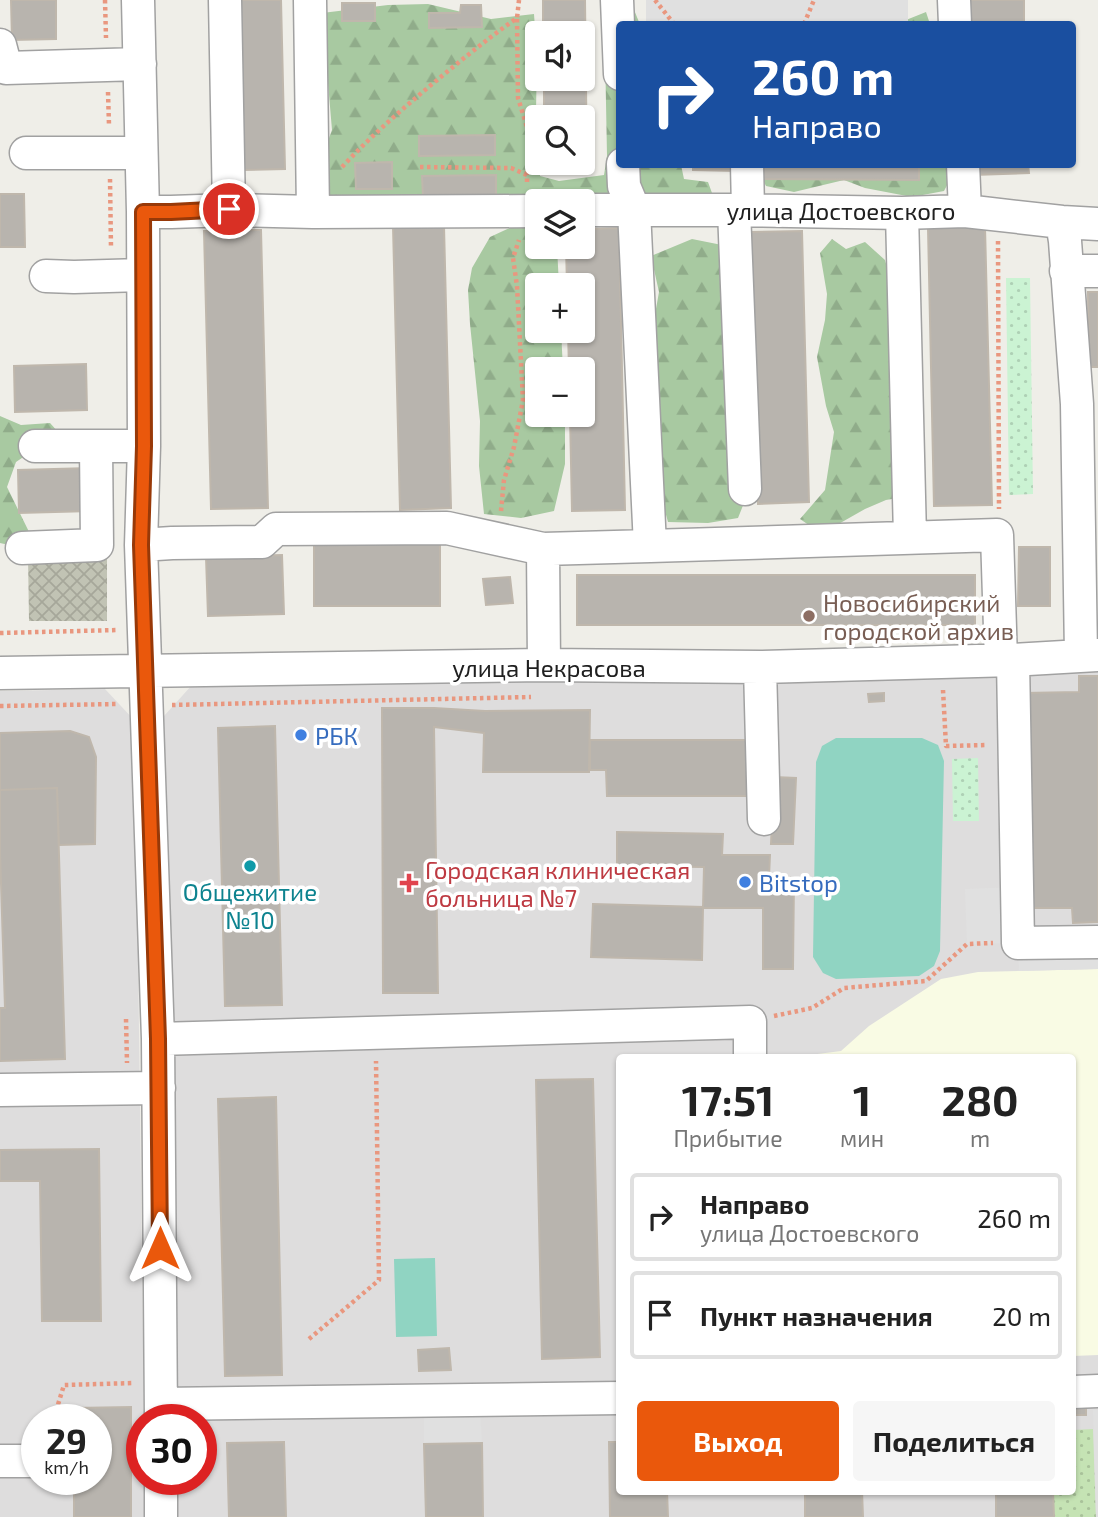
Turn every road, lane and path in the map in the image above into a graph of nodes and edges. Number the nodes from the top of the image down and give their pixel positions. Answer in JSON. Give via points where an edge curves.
{"nodes":[{"id":1,"x":138,"y":0,"type":"edge"},
{"id":2,"x":225,"y":0,"type":"edge"},
{"id":3,"x":310,"y":0,"type":"edge"},
{"id":4,"x":519,"y":0,"type":"edge"},
{"id":5,"x":617,"y":0,"type":"edge"},
{"id":6,"x":655,"y":0,"type":"edge"},
{"id":7,"x":814,"y":0,"type":"edge"},
{"id":8,"x":954,"y":0,"type":"edge"},
{"id":9,"x":517,"y":18,"type":"junction"},
{"id":10,"x":618,"y":21,"type":"edge"},
{"id":11,"x":672,"y":21,"type":"edge"},
{"id":12,"x":805,"y":21,"type":"edge"},
{"id":13,"x":955,"y":21,"type":"edge"},
{"id":14,"x":0,"y":45,"type":"edge"},
{"id":15,"x":140,"y":65,"type":"junction"},
{"id":16,"x":525,"y":121,"type":"edge"},
{"id":17,"x":26,"y":153,"type":"dead end"},
{"id":18,"x":141,"y":153,"type":"junction"},
{"id":19,"x":420,"y":167,"type":"dead end"},
{"id":20,"x":623,"y":168,"type":"edge"},
{"id":21,"x":746,"y":168,"type":"edge"},
{"id":22,"x":963,"y":168,"type":"edge"},
{"id":23,"x":525,"y":174,"type":"edge"},
{"id":24,"x":527,"y":175,"type":"edge"},
{"id":25,"x":529,"y":189,"type":"edge"},
{"id":26,"x":313,"y":205,"type":"junction"},
{"id":27,"x":229,"y":209,"type":"junction"},
{"id":28,"x":634,"y":210,"type":"junction"},
{"id":29,"x":741,"y":210,"type":"junction"},
{"id":30,"x":525,"y":211,"type":"edge"},
{"id":31,"x":595,"y":211,"type":"edge"},
{"id":32,"x":965,"y":211,"type":"junction"},
{"id":33,"x":143,"y":212,"type":"junction"},
{"id":34,"x":902,"y":213,"type":"junction"},
{"id":35,"x":998,"y":216,"type":"junction"},
{"id":36,"x":1062,"y":222,"type":"junction"},
{"id":37,"x":1098,"y":224,"type":"edge"},
{"id":38,"x":525,"y":230,"type":"edge"},
{"id":39,"x":1066,"y":271,"type":"junction"},
{"id":40,"x":1098,"y":271,"type":"edge"},
{"id":41,"x":142,"y":275,"type":"junction"},
{"id":42,"x":46,"y":276,"type":"dead end"},
{"id":43,"x":1087,"y":404,"type":"edge"},
{"id":44,"x":35,"y":446,"type":"dead end"},
{"id":45,"x":96,"y":446,"type":"junction"},
{"id":46,"x":144,"y":446,"type":"junction"},
{"id":47,"x":745,"y":489,"type":"dead end"},
{"id":48,"x":997,"y":534,"type":"junction"},
{"id":49,"x":910,"y":537,"type":"junction"},
{"id":50,"x":499,"y":539,"type":"junction"},
{"id":51,"x":141,"y":545,"type":"junction"},
{"id":52,"x":650,"y":546,"type":"junction"},
{"id":53,"x":22,"y":548,"type":"dead end"},
{"id":54,"x":542,"y":549,"type":"junction"},
{"id":55,"x":1089,"y":600,"type":"edge"},
{"id":56,"x":143,"y":630,"type":"junction"},
{"id":57,"x":0,"y":633,"type":"edge"},
{"id":58,"x":1090,"y":655,"type":"edge"},
{"id":59,"x":1007,"y":660,"type":"junction"},
{"id":60,"x":544,"y":665,"type":"junction"},
{"id":61,"x":760,"y":667,"type":"junction"},
{"id":62,"x":145,"y":671,"type":"junction"},
{"id":63,"x":0,"y":673,"type":"edge"},
{"id":64,"x":120,"y":704,"type":"dead end"},
{"id":65,"x":0,"y":706,"type":"edge"},
{"id":66,"x":764,"y":819,"type":"dead end"},
{"id":67,"x":1098,"y":942,"type":"edge"},
{"id":68,"x":1018,"y":943,"type":"junction"},
{"id":69,"x":126,"y":1006,"type":"dead end"},
{"id":70,"x":750,"y":1022,"type":"junction"},
{"id":71,"x":376,"y":1033,"type":"junction"},
{"id":72,"x":158,"y":1039,"type":"junction"},
{"id":73,"x":750,"y":1054,"type":"edge"},
{"id":74,"x":127,"y":1088,"type":"junction"},
{"id":75,"x":159,"y":1088,"type":"junction"},
{"id":76,"x":0,"y":1090,"type":"edge"},
{"id":77,"x":309,"y":1339,"type":"dead end"},
{"id":78,"x":1098,"y":1391,"type":"edge"},
{"id":79,"x":1076,"y":1392,"type":"edge"},
{"id":80,"x":616,"y":1398,"type":"edge"},
{"id":81,"x":155,"y":1402,"type":"edge"},
{"id":82,"x":58,"y":1404,"type":"edge"},
{"id":83,"x":0,"y":1461,"type":"edge"},
{"id":84,"x":21,"y":1461,"type":"edge"},
{"id":85,"x":161,"y":1495,"type":"edge"},
{"id":86,"x":161,"y":1517,"type":"edge"}],
"edges":[{"from":1,"to":15,"type":"street"},
{"from":2,"to":27,"type":"street"},
{"from":3,"to":26,"type":"street"},
{"from":4,"to":9,"type":"path"},
{"from":5,"to":10,"type":"street"},
{"from":6,"to":11,"type":"path"},
{"from":7,"to":12,"type":"path"},
{"from":8,"to":13,"type":"street"},
{"from":9,"to":16,"type":"path","via":[[518,98]]},
{"from":9,"to":26,"type":"path","via":[[359,149]]},
{"from":14,"to":15,"type":"street","via":[[6,68]]},
{"from":15,"to":18,"type":"street"},
{"from":17,"to":18,"type":"street"},
{"from":18,"to":33,"type":"street"},
{"from":19,"to":23,"type":"path","via":[[511,168]]},
{"from":20,"to":28,"type":"street","via":[[624,186]]},
{"from":21,"to":29,"type":"street"},
{"from":22,"to":32,"type":"street"},
{"from":24,"to":25,"type":"path"},
{"from":26,"to":27,"type":"street"},
{"from":26,"to":30,"type":"street"},
{"from":27,"to":33,"type":"street"},
{"from":28,"to":29,"type":"street","name":"улица Достоевского"},
{"from":28,"to":31,"type":"street","name":"улица Достоевского"},
{"from":28,"to":52,"type":"street"},
{"from":29,"to":34,"type":"street","name":"улица Достоевского"},
{"from":29,"to":47,"type":"street"},
{"from":32,"to":34,"type":"street","name":"улица Достоевского"},
{"from":32,"to":35,"type":"street","name":"улица Достоевского"},
{"from":33,"to":41,"type":"street"},
{"from":34,"to":49,"type":"street"},
{"from":35,"to":36,"type":"street","name":"улица Достоевского"},
{"from":35,"to":48,"type":"path"},
{"from":36,"to":37,"type":"street","name":"улица Достоевского"},
{"from":36,"to":39,"type":"street"},
{"from":38,"to":50,"type":"path","via":[[513,258],[523,400],[504,480]]},
{"from":39,"to":40,"type":"street"},
{"from":39,"to":43,"type":"street"},
{"from":41,"to":42,"type":"street"},
{"from":41,"to":46,"type":"street"},
{"from":43,"to":55,"type":"street"},
{"from":44,"to":45,"type":"street"},
{"from":45,"to":46,"type":"street"},
{"from":45,"to":53,"type":"street","via":[[97,545]]},
{"from":46,"to":51,"type":"street"},
{"from":48,"to":49,"type":"street"},
{"from":48,"to":59,"type":"street"},
{"from":49,"to":52,"type":"street"},
{"from":50,"to":51,"type":"street","via":[[447,528],[276,529],[262,542]]},
{"from":50,"to":54,"type":"street"},
{"from":51,"to":56,"type":"street"},
{"from":52,"to":54,"type":"street"},
{"from":54,"to":60,"type":"street"},
{"from":55,"to":58,"type":"street"},
{"from":56,"to":57,"type":"path"},
{"from":56,"to":62,"type":"street"},
{"from":58,"to":59,"type":"street","name":"улица Некрасова"},
{"from":59,"to":61,"type":"street","name":"улица Некрасова"},
{"from":59,"to":68,"type":"street"},
{"from":60,"to":61,"type":"street","name":"улица Некрасова"},
{"from":60,"to":62,"type":"street","name":"улица Некрасова"},
{"from":61,"to":66,"type":"street"},
{"from":62,"to":63,"type":"street","name":"улица Некрасова"},
{"from":62,"to":72,"type":"street"},
{"from":64,"to":65,"type":"path"},
{"from":67,"to":68,"type":"street"},
{"from":68,"to":70,"type":"path","via":[[967,944],[926,981],[844,988],[812,1008]]},
{"from":69,"to":74,"type":"path"},
{"from":70,"to":71,"type":"street"},
{"from":70,"to":73,"type":"street"},
{"from":71,"to":72,"type":"street"},
{"from":71,"to":77,"type":"path","via":[[379,1280]]},
{"from":72,"to":75,"type":"street"},
{"from":74,"to":75,"type":"street"},
{"from":74,"to":76,"type":"street"},
{"from":75,"to":81,"type":"street"},
{"from":78,"to":79,"type":"street"},
{"from":80,"to":81,"type":"street","via":[[455,1405]]},
{"from":81,"to":82,"type":"path","via":[[64,1385]]},
{"from":83,"to":84,"type":"street"},
{"from":85,"to":86,"type":"street"}]}
